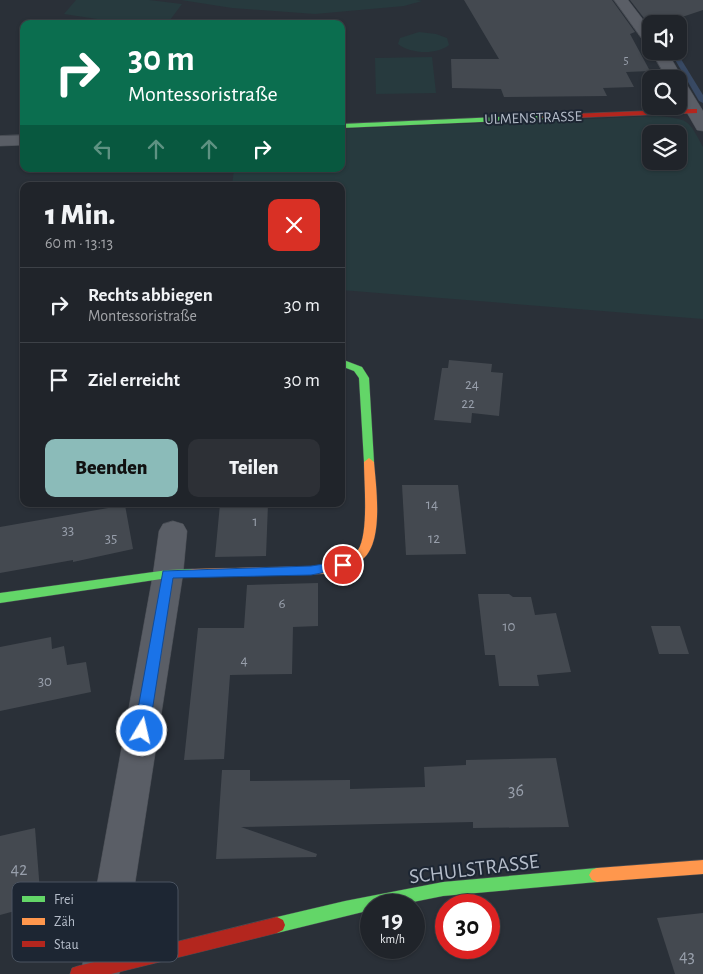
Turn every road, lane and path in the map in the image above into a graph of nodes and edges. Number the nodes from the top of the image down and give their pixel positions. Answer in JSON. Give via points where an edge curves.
{"nodes":[{"id":1,"x":621,"y":0,"type":"edge"},
{"id":2,"x":642,"y":28,"type":"edge"},
{"id":3,"x":687,"y":98,"type":"edge"},
{"id":4,"x":699,"y":118,"type":"edge"},
{"id":5,"x":345,"y":126,"type":"edge"},
{"id":6,"x":20,"y":140,"type":"edge"},
{"id":7,"x":0,"y":141,"type":"edge"},
{"id":8,"x":345,"y":364,"type":"edge"},
{"id":9,"x":173,"y":531,"type":"dead end"},
{"id":10,"x":168,"y":574,"type":"junction"},
{"id":11,"x":0,"y":598,"type":"edge"},
{"id":12,"x":703,"y":867,"type":"edge"},
{"id":13,"x":107,"y":882,"type":"edge"},
{"id":14,"x":178,"y":949,"type":"edge"},
{"id":15,"x":123,"y":962,"type":"edge"},
{"id":16,"x":90,"y":970,"type":"edge"}],
"edges":[{"from":1,"to":2,"type":"street"},
{"from":3,"to":4,"type":"street","name":"ULMENSTRASSE"},
{"from":4,"to":5,"type":"street","name":"ULMENSTRASSE"},
{"from":6,"to":7,"type":"street"},
{"from":8,"to":10,"type":"street","via":[[357,368],[364,378],[370,505],[369,537],[363,552],[343,565],[323,570]]},
{"from":9,"to":10,"type":"street"},
{"from":10,"to":11,"type":"street"},
{"from":10,"to":13,"type":"street"},
{"from":12,"to":14,"type":"street","name":"SCHULSTRASSE","via":[[443,889],[345,908]]},
{"from":15,"to":16,"type":"street","name":"SCHULSTRASSE"}]}
